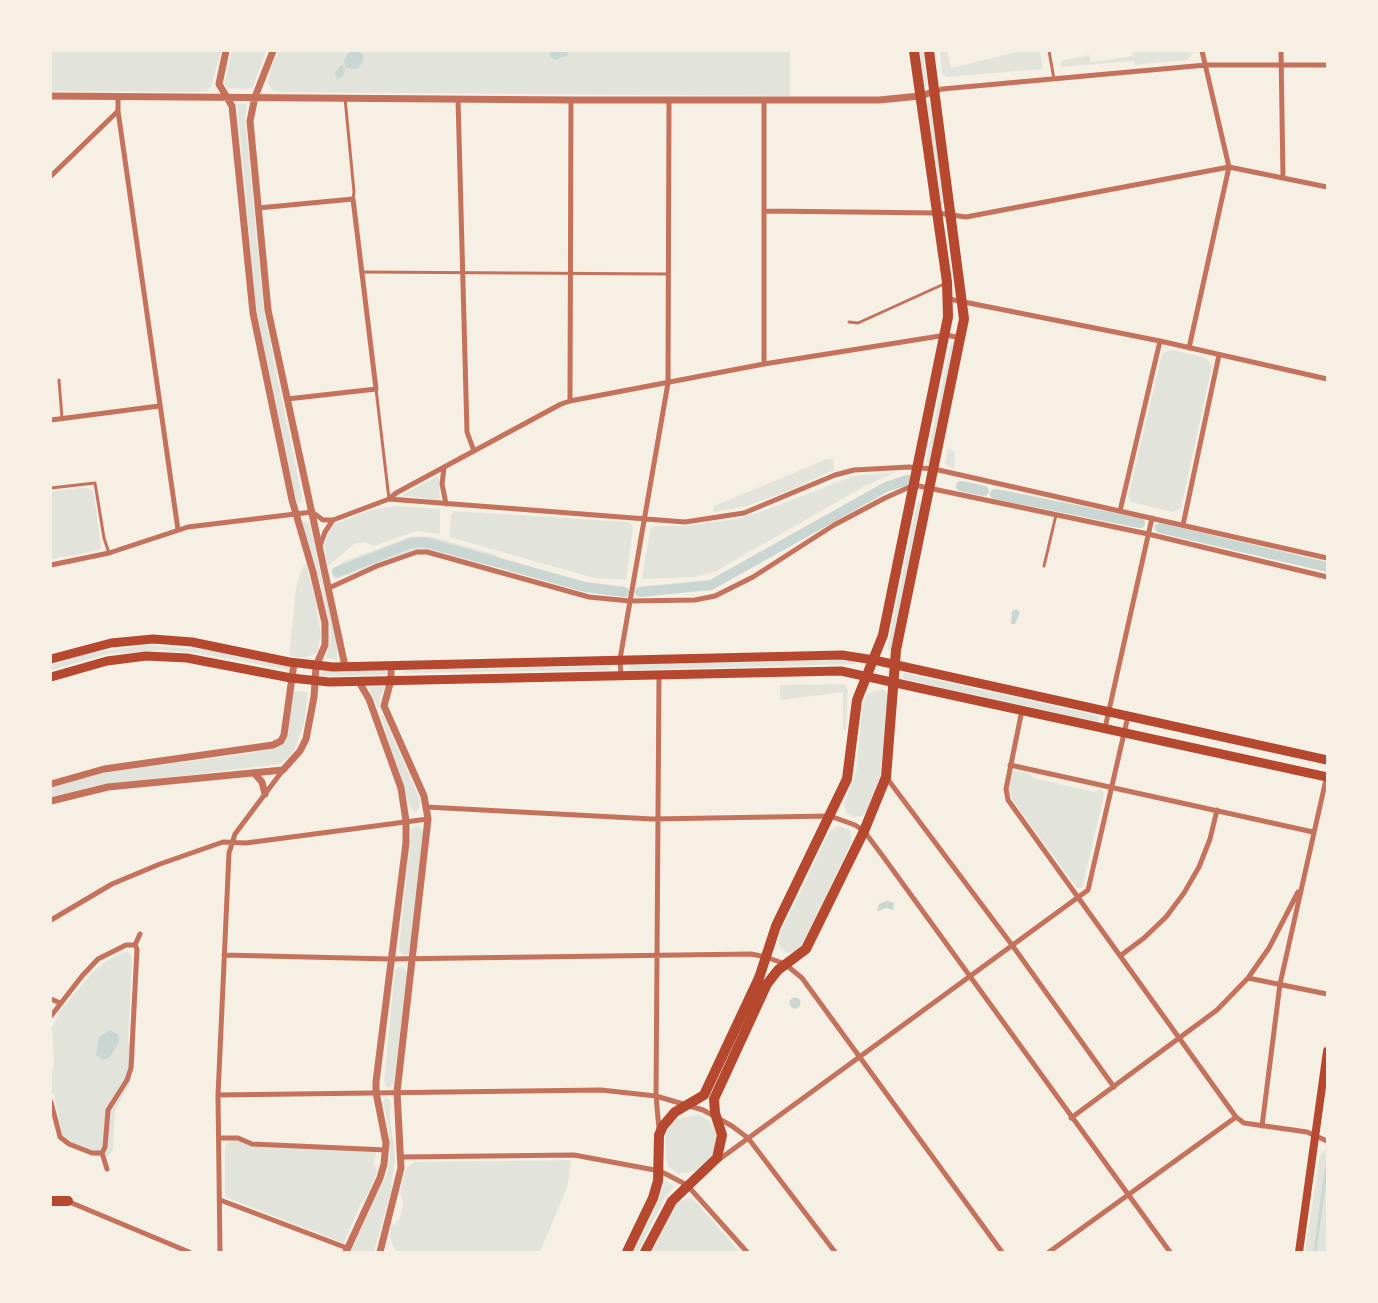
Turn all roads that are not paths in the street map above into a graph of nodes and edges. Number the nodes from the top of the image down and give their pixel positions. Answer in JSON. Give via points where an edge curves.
{"nodes":[{"id":1,"x":226,"y":51,"type":"edge"},
{"id":2,"x":272,"y":51,"type":"edge"},
{"id":3,"x":914,"y":51,"type":"edge"},
{"id":4,"x":929,"y":51,"type":"edge"},
{"id":5,"x":1049,"y":51,"type":"edge"},
{"id":6,"x":1202,"y":51,"type":"edge"},
{"id":7,"x":1281,"y":51,"type":"edge"},
{"id":8,"x":1206,"y":65,"type":"junction"},
{"id":9,"x":1327,"y":65,"type":"edge"},
{"id":10,"x":1281,"y":66,"type":"junction"},
{"id":11,"x":1054,"y":78,"type":"junction"},
{"id":12,"x":934,"y":92,"type":"junction"},
{"id":13,"x":51,"y":96,"type":"edge"},
{"id":14,"x":118,"y":96,"type":"junction"},
{"id":15,"x":920,"y":96,"type":"junction"},
{"id":16,"x":227,"y":97,"type":"junction"},
{"id":17,"x":254,"y":98,"type":"junction"},
{"id":18,"x":345,"y":98,"type":"junction"},
{"id":19,"x":458,"y":99,"type":"junction"},
{"id":20,"x":571,"y":100,"type":"junction"},
{"id":21,"x":669,"y":100,"type":"junction"},
{"id":22,"x":764,"y":100,"type":"junction"},
{"id":23,"x":118,"y":111,"type":"junction"},
{"id":24,"x":1229,"y":167,"type":"junction"},
{"id":25,"x":51,"y":176,"type":"edge"},
{"id":26,"x":1283,"y":178,"type":"junction"},
{"id":27,"x":1327,"y":187,"type":"edge"},
{"id":28,"x":353,"y":199,"type":"junction"},
{"id":29,"x":258,"y":208,"type":"junction"},
{"id":30,"x":766,"y":211,"type":"junction"},
{"id":31,"x":937,"y":212,"type":"junction"},
{"id":32,"x":952,"y":216,"type":"junction"},
{"id":33,"x":361,"y":272,"type":"junction"},
{"id":34,"x":462,"y":272,"type":"junction"},
{"id":35,"x":570,"y":273,"type":"junction"},
{"id":36,"x":668,"y":274,"type":"junction"},
{"id":37,"x":947,"y":282,"type":"junction"},
{"id":38,"x":949,"y":299,"type":"junction"},
{"id":39,"x":964,"y":302,"type":"junction"},
{"id":40,"x":849,"y":322,"type":"dead end"},
{"id":41,"x":946,"y":335,"type":"junction"},
{"id":42,"x":961,"y":338,"type":"junction"},
{"id":43,"x":1160,"y":341,"type":"junction"},
{"id":44,"x":1189,"y":348,"type":"junction"},
{"id":45,"x":1219,"y":355,"type":"junction"},
{"id":46,"x":764,"y":364,"type":"junction"},
{"id":47,"x":1327,"y":379,"type":"edge"},
{"id":48,"x":58,"y":380,"type":"dead end"},
{"id":49,"x":668,"y":383,"type":"junction"},
{"id":50,"x":376,"y":389,"type":"junction"},
{"id":51,"x":286,"y":398,"type":"junction"},
{"id":52,"x":570,"y":401,"type":"junction"},
{"id":53,"x":159,"y":406,"type":"junction"},
{"id":54,"x":62,"y":418,"type":"junction"},
{"id":55,"x":51,"y":420,"type":"edge"},
{"id":56,"x":474,"y":451,"type":"junction"},
{"id":57,"x":917,"y":467,"type":"junction"},
{"id":58,"x":444,"y":468,"type":"junction"},
{"id":59,"x":934,"y":469,"type":"junction"},
{"id":60,"x":914,"y":485,"type":"junction"},
{"id":61,"x":51,"y":488,"type":"edge"},
{"id":62,"x":930,"y":488,"type":"junction"},
{"id":63,"x":389,"y":499,"type":"junction"},
{"id":64,"x":446,"y":504,"type":"junction"},
{"id":65,"x":1120,"y":511,"type":"junction"},
{"id":66,"x":312,"y":512,"type":"junction"},
{"id":67,"x":295,"y":514,"type":"junction"},
{"id":68,"x":1056,"y":515,"type":"junction"},
{"id":69,"x":1152,"y":518,"type":"junction"},
{"id":70,"x":332,"y":520,"type":"junction"},
{"id":71,"x":644,"y":520,"type":"junction"},
{"id":72,"x":1183,"y":525,"type":"junction"},
{"id":73,"x":178,"y":530,"type":"junction"},
{"id":74,"x":1148,"y":534,"type":"junction"},
{"id":75,"x":320,"y":547,"type":"junction"},
{"id":76,"x":109,"y":554,"type":"junction"},
{"id":77,"x":1327,"y":558,"type":"edge"},
{"id":78,"x":51,"y":565,"type":"edge"},
{"id":79,"x":1044,"y":566,"type":"dead end"},
{"id":80,"x":1327,"y":577,"type":"edge"},
{"id":81,"x":329,"y":588,"type":"junction"},
{"id":82,"x":630,"y":601,"type":"junction"},
{"id":83,"x":51,"y":659,"type":"edge"},
{"id":84,"x":620,"y":659,"type":"junction"},
{"id":85,"x":874,"y":660,"type":"junction"},
{"id":86,"x":294,"y":663,"type":"junction"},
{"id":87,"x":896,"y":665,"type":"junction"},
{"id":88,"x":316,"y":666,"type":"junction"},
{"id":89,"x":346,"y":666,"type":"junction"},
{"id":90,"x":391,"y":666,"type":"junction"},
{"id":91,"x":867,"y":675,"type":"junction"},
{"id":92,"x":621,"y":676,"type":"junction"},
{"id":93,"x":659,"y":676,"type":"junction"},
{"id":94,"x":51,"y":677,"type":"edge"},
{"id":95,"x":291,"y":678,"type":"junction"},
{"id":96,"x":391,"y":680,"type":"junction"},
{"id":97,"x":315,"y":682,"type":"junction"},
{"id":98,"x":359,"y":682,"type":"junction"},
{"id":99,"x":894,"y":682,"type":"junction"},
{"id":100,"x":386,"y":709,"type":"junction"},
{"id":101,"x":1022,"y":710,"type":"junction"},
{"id":102,"x":1108,"y":712,"type":"junction"},
{"id":103,"x":374,"y":714,"type":"junction"},
{"id":104,"x":1128,"y":716,"type":"junction"},
{"id":105,"x":1105,"y":728,"type":"junction"},
{"id":106,"x":1124,"y":732,"type":"junction"},
{"id":107,"x":1327,"y":760,"type":"edge"},
{"id":108,"x":1010,"y":765,"type":"junction"},
{"id":109,"x":283,"y":770,"type":"junction"},
{"id":110,"x":254,"y":773,"type":"junction"},
{"id":111,"x":1327,"y":773,"type":"edge"},
{"id":112,"x":886,"y":777,"type":"junction"},
{"id":113,"x":1326,"y":777,"type":"edge"},
{"id":114,"x":51,"y":784,"type":"edge"},
{"id":115,"x":1112,"y":787,"type":"junction"},
{"id":116,"x":265,"y":794,"type":"junction"},
{"id":117,"x":51,"y":801,"type":"edge"},
{"id":118,"x":426,"y":807,"type":"junction"},
{"id":119,"x":1217,"y":810,"type":"junction"},
{"id":120,"x":830,"y":816,"type":"junction"},
{"id":121,"x":656,"y":818,"type":"junction"},
{"id":122,"x":428,"y":819,"type":"junction"},
{"id":123,"x":406,"y":821,"type":"junction"},
{"id":124,"x":864,"y":832,"type":"junction"},
{"id":125,"x":1314,"y":832,"type":"junction"},
{"id":126,"x":231,"y":843,"type":"junction"},
{"id":127,"x":1303,"y":880,"type":"junction"},
{"id":128,"x":1078,"y":897,"type":"junction"},
{"id":129,"x":51,"y":920,"type":"edge"},
{"id":130,"x":140,"y":934,"type":"dead end"},
{"id":131,"x":134,"y":945,"type":"junction"},
{"id":132,"x":1012,"y":945,"type":"junction"},
{"id":133,"x":224,"y":955,"type":"junction"},
{"id":134,"x":657,"y":956,"type":"junction"},
{"id":135,"x":1120,"y":956,"type":"junction"},
{"id":136,"x":766,"y":957,"type":"junction"},
{"id":137,"x":413,"y":959,"type":"junction"},
{"id":138,"x":390,"y":960,"type":"junction"},
{"id":139,"x":785,"y":964,"type":"junction"},
{"id":140,"x":970,"y":976,"type":"junction"},
{"id":141,"x":1248,"y":978,"type":"junction"},
{"id":142,"x":1280,"y":984,"type":"junction"},
{"id":143,"x":1327,"y":994,"type":"edge"},
{"id":144,"x":51,"y":999,"type":"edge"},
{"id":145,"x":60,"y":1003,"type":"junction"},
{"id":146,"x":51,"y":1016,"type":"edge"},
{"id":147,"x":1182,"y":1038,"type":"junction"},
{"id":148,"x":1327,"y":1051,"type":"edge"},
{"id":149,"x":861,"y":1056,"type":"junction"},
{"id":150,"x":1114,"y":1087,"type":"junction"},
{"id":151,"x":376,"y":1092,"type":"junction"},
{"id":152,"x":397,"y":1092,"type":"junction"},
{"id":153,"x":218,"y":1095,"type":"junction"},
{"id":154,"x":656,"y":1096,"type":"junction"},
{"id":155,"x":51,"y":1102,"type":"edge"},
{"id":156,"x":688,"y":1106,"type":"junction"},
{"id":157,"x":716,"y":1116,"type":"junction"},
{"id":158,"x":1236,"y":1116,"type":"junction"},
{"id":159,"x":1071,"y":1118,"type":"junction"},
{"id":160,"x":1262,"y":1126,"type":"junction"},
{"id":161,"x":659,"y":1135,"type":"junction"},
{"id":162,"x":1315,"y":1135,"type":"junction"},
{"id":163,"x":219,"y":1138,"type":"junction"},
{"id":164,"x":748,"y":1138,"type":"junction"},
{"id":165,"x":1327,"y":1141,"type":"edge"},
{"id":166,"x":386,"y":1150,"type":"junction"},
{"id":167,"x":102,"y":1153,"type":"junction"},
{"id":168,"x":402,"y":1157,"type":"junction"},
{"id":169,"x":711,"y":1165,"type":"junction"},
{"id":170,"x":107,"y":1169,"type":"dead end"},
{"id":171,"x":660,"y":1171,"type":"junction"},
{"id":172,"x":687,"y":1184,"type":"junction"},
{"id":173,"x":51,"y":1194,"type":"edge"},
{"id":174,"x":1128,"y":1194,"type":"junction"},
{"id":175,"x":220,"y":1200,"type":"junction"},
{"id":176,"x":51,"y":1201,"type":"edge"},
{"id":177,"x":68,"y":1201,"type":"junction"},
{"id":178,"x":346,"y":1250,"type":"edge"},
{"id":179,"x":189,"y":1252,"type":"edge"},
{"id":180,"x":220,"y":1252,"type":"edge"},
{"id":181,"x":380,"y":1252,"type":"edge"},
{"id":182,"x":627,"y":1252,"type":"edge"},
{"id":183,"x":645,"y":1252,"type":"edge"},
{"id":184,"x":747,"y":1252,"type":"edge"},
{"id":185,"x":835,"y":1252,"type":"edge"},
{"id":186,"x":1002,"y":1252,"type":"edge"},
{"id":187,"x":1049,"y":1252,"type":"edge"},
{"id":188,"x":1170,"y":1252,"type":"edge"},
{"id":189,"x":1299,"y":1252,"type":"edge"}],
"edges":[{"from":1,"to":16,"type":"street","via":[[219,84]]},
{"from":2,"to":17,"type":"street"},
{"from":3,"to":15,"type":"highway"},
{"from":4,"to":12,"type":"highway"},
{"from":5,"to":11,"type":"lane"},
{"from":6,"to":8,"type":"street"},
{"from":7,"to":10,"type":"street"},
{"from":8,"to":10,"type":"street"},
{"from":8,"to":11,"type":"street"},
{"from":8,"to":24,"type":"street"},
{"from":9,"to":10,"type":"street"},
{"from":10,"to":26,"type":"street"},
{"from":11,"to":12,"type":"street"},
{"from":12,"to":15,"type":"street"},
{"from":12,"to":32,"type":"highway"},
{"from":13,"to":14,"type":"street"},
{"from":14,"to":16,"type":"street"},
{"from":14,"to":23,"type":"street"},
{"from":15,"to":22,"type":"street","via":[[880,100]]},
{"from":15,"to":31,"type":"highway"},
{"from":16,"to":17,"type":"street"},
{"from":16,"to":67,"type":"street","via":[[232,106],[253,313]]},
{"from":17,"to":18,"type":"street"},
{"from":17,"to":29,"type":"street","via":[[250,121]]},
{"from":18,"to":19,"type":"street"},
{"from":18,"to":28,"type":"lane"},
{"from":19,"to":20,"type":"street"},
{"from":19,"to":34,"type":"street"},
{"from":20,"to":21,"type":"street"},
{"from":20,"to":35,"type":"street"},
{"from":21,"to":22,"type":"street"},
{"from":21,"to":36,"type":"street"},
{"from":22,"to":30,"type":"street"},
{"from":23,"to":25,"type":"street"},
{"from":23,"to":53,"type":"street"},
{"from":24,"to":26,"type":"street"},
{"from":24,"to":32,"type":"street","via":[[966,218]]},
{"from":24,"to":44,"type":"street"},
{"from":26,"to":27,"type":"street"},
{"from":28,"to":29,"type":"street"},
{"from":28,"to":33,"type":"street"},
{"from":29,"to":51,"type":"street","via":[[268,310]]},
{"from":30,"to":31,"type":"street"},
{"from":30,"to":46,"type":"street"},
{"from":31,"to":32,"type":"street"},
{"from":31,"to":37,"type":"highway"},
{"from":32,"to":39,"type":"highway"},
{"from":33,"to":34,"type":"lane"},
{"from":33,"to":50,"type":"street"},
{"from":34,"to":35,"type":"lane"},
{"from":34,"to":56,"type":"street","via":[[467,432]]},
{"from":35,"to":36,"type":"lane"},
{"from":35,"to":52,"type":"street"},
{"from":36,"to":49,"type":"street"},
{"from":37,"to":38,"type":"highway"},
{"from":37,"to":40,"type":"lane","via":[[858,323]]},
{"from":38,"to":39,"type":"street"},
{"from":38,"to":41,"type":"highway"},
{"from":39,"to":42,"type":"highway"},
{"from":39,"to":43,"type":"street"},
{"from":41,"to":42,"type":"street"},
{"from":41,"to":46,"type":"street"},
{"from":41,"to":57,"type":"highway"},
{"from":42,"to":59,"type":"highway"},
{"from":43,"to":44,"type":"street"},
{"from":43,"to":65,"type":"street"},
{"from":44,"to":45,"type":"street"},
{"from":45,"to":47,"type":"street"},
{"from":45,"to":72,"type":"street"},
{"from":46,"to":49,"type":"street"},
{"from":48,"to":54,"type":"lane"},
{"from":49,"to":52,"type":"street"},
{"from":49,"to":71,"type":"street"},
{"from":50,"to":51,"type":"street"},
{"from":50,"to":63,"type":"lane"},
{"from":51,"to":66,"type":"street"},
{"from":52,"to":56,"type":"street"},
{"from":53,"to":54,"type":"street"},
{"from":53,"to":73,"type":"street"},
{"from":54,"to":55,"type":"street"},
{"from":56,"to":58,"type":"street"},
{"from":57,"to":59,"type":"street"},
{"from":57,"to":60,"type":"highway"},
{"from":57,"to":71,"type":"street","via":[[845,472],[771,503],[735,514],[685,522]]},
{"from":58,"to":63,"type":"street"},
{"from":58,"to":64,"type":"street","via":[[442,484]]},
{"from":59,"to":62,"type":"highway"},
{"from":59,"to":65,"type":"street"},
{"from":60,"to":62,"type":"street"},
{"from":60,"to":82,"type":"street","via":[[853,514],[753,577],[715,596],[695,600]]},
{"from":60,"to":85,"type":"highway","via":[[883,635]]},
{"from":61,"to":76,"type":"lane","via":[[95,483]]},
{"from":62,"to":68,"type":"street"},
{"from":62,"to":87,"type":"highway"},
{"from":63,"to":64,"type":"street"},
{"from":63,"to":70,"type":"street"},
{"from":64,"to":71,"type":"street"},
{"from":65,"to":69,"type":"street"},
{"from":66,"to":67,"type":"street"},
{"from":66,"to":70,"type":"street","via":[[323,520]]},
{"from":66,"to":75,"type":"street"},
{"from":67,"to":73,"type":"street"},
{"from":67,"to":88,"type":"street","via":[[325,622],[325,645]]},
{"from":68,"to":74,"type":"street"},
{"from":68,"to":79,"type":"lane"},
{"from":69,"to":72,"type":"street"},
{"from":69,"to":74,"type":"street"},
{"from":70,"to":75,"type":"street"},
{"from":71,"to":82,"type":"street"},
{"from":72,"to":77,"type":"street"},
{"from":73,"to":76,"type":"street"},
{"from":74,"to":80,"type":"street"},
{"from":74,"to":102,"type":"street"},
{"from":75,"to":81,"type":"street"},
{"from":76,"to":78,"type":"street"},
{"from":81,"to":82,"type":"street","via":[[377,566],[417,552],[427,552],[589,597]]},
{"from":81,"to":89,"type":"street"},
{"from":82,"to":84,"type":"street"},
{"from":83,"to":86,"type":"main road","via":[[111,643],[153,639],[192,642]]},
{"from":84,"to":85,"type":"main road","via":[[842,655]]},
{"from":84,"to":90,"type":"main road"},
{"from":84,"to":92,"type":"street"},
{"from":85,"to":87,"type":"main road"},
{"from":85,"to":91,"type":"highway"},
{"from":86,"to":88,"type":"main road"},
{"from":86,"to":95,"type":"street"},
{"from":87,"to":99,"type":"highway"},
{"from":87,"to":102,"type":"main road"},
{"from":88,"to":89,"type":"main road"},
{"from":88,"to":97,"type":"street"},
{"from":89,"to":90,"type":"main road"},
{"from":90,"to":96,"type":"street"},
{"from":91,"to":93,"type":"main road","via":[[841,671]]},
{"from":91,"to":99,"type":"main road"},
{"from":91,"to":120,"type":"highway","via":[[857,700],[850,770]]},
{"from":92,"to":93,"type":"main road"},
{"from":92,"to":96,"type":"main road"},
{"from":93,"to":121,"type":"street"},
{"from":94,"to":95,"type":"main road","via":[[107,661],[166,656]]},
{"from":95,"to":97,"type":"main road"},
{"from":95,"to":114,"type":"street","via":[[284,735],[273,745],[104,768]]},
{"from":96,"to":98,"type":"main road"},
{"from":96,"to":100,"type":"street","via":[[385,697]]},
{"from":97,"to":98,"type":"main road"},
{"from":97,"to":109,"type":"street","via":[[306,739]]},
{"from":98,"to":103,"type":"street"},
{"from":99,"to":101,"type":"main road"},
{"from":99,"to":112,"type":"highway"},
{"from":100,"to":103,"type":"street"},
{"from":100,"to":118,"type":"street"},
{"from":101,"to":105,"type":"main road"},
{"from":101,"to":108,"type":"street"},
{"from":102,"to":104,"type":"main road"},
{"from":102,"to":105,"type":"street"},
{"from":103,"to":123,"type":"street","via":[[401,788]]},
{"from":104,"to":106,"type":"street"},
{"from":104,"to":107,"type":"main road"},
{"from":105,"to":106,"type":"main road"},
{"from":106,"to":113,"type":"main road"},
{"from":106,"to":115,"type":"street"},
{"from":108,"to":115,"type":"street"},
{"from":108,"to":128,"type":"street","via":[[1006,789],[1008,800]]},
{"from":109,"to":110,"type":"street"},
{"from":109,"to":116,"type":"street"},
{"from":110,"to":116,"type":"street","via":[[262,782]]},
{"from":110,"to":117,"type":"street","via":[[108,787]]},
{"from":111,"to":113,"type":"street"},
{"from":112,"to":124,"type":"highway"},
{"from":112,"to":132,"type":"street"},
{"from":113,"to":125,"type":"street"},
{"from":115,"to":119,"type":"street"},
{"from":115,"to":128,"type":"street","via":[[1088,890]]},
{"from":116,"to":126,"type":"street"},
{"from":118,"to":121,"type":"street"},
{"from":118,"to":122,"type":"street"},
{"from":119,"to":125,"type":"street"},
{"from":119,"to":135,"type":"street","via":[[1199,867],[1184,893],[1150,932]]},
{"from":120,"to":121,"type":"street"},
{"from":120,"to":124,"type":"street"},
{"from":120,"to":136,"type":"highway","via":[[776,926]]},
{"from":121,"to":134,"type":"street"},
{"from":122,"to":123,"type":"street"},
{"from":122,"to":137,"type":"street"},
{"from":123,"to":126,"type":"street"},
{"from":123,"to":138,"type":"street","via":[[406,843]]},
{"from":124,"to":139,"type":"highway","via":[[806,949]]},
{"from":124,"to":140,"type":"street"},
{"from":125,"to":127,"type":"street"},
{"from":126,"to":129,"type":"street","via":[[213,845],[112,884]]},
{"from":126,"to":133,"type":"street"},
{"from":127,"to":141,"type":"street","via":[[1274,941]]},
{"from":127,"to":142,"type":"street"},
{"from":128,"to":132,"type":"street"},
{"from":128,"to":135,"type":"street"},
{"from":130,"to":131,"type":"street"},
{"from":131,"to":145,"type":"street","via":[[126,945],[98,959]]},
{"from":131,"to":167,"type":"street","via":[[137,949],[131,1068],[108,1110]]},
{"from":132,"to":140,"type":"street"},
{"from":132,"to":150,"type":"street"},
{"from":133,"to":138,"type":"street"},
{"from":133,"to":153,"type":"street"},
{"from":134,"to":136,"type":"street","via":[[751,954]]},
{"from":134,"to":137,"type":"street"},
{"from":134,"to":154,"type":"street"},
{"from":135,"to":147,"type":"street"},
{"from":136,"to":139,"type":"street"},
{"from":136,"to":156,"type":"highway","via":[[704,1095]]},
{"from":137,"to":138,"type":"street"},
{"from":137,"to":152,"type":"street"},
{"from":138,"to":151,"type":"street"},
{"from":139,"to":149,"type":"street","via":[[802,978]]},
{"from":139,"to":157,"type":"highway","via":[[767,984],[714,1099]]},
{"from":140,"to":149,"type":"street"},
{"from":140,"to":159,"type":"street"},
{"from":141,"to":142,"type":"street"},
{"from":141,"to":147,"type":"street","via":[[1217,1010]]},
{"from":142,"to":143,"type":"street"},
{"from":142,"to":160,"type":"street"},
{"from":144,"to":145,"type":"street"},
{"from":145,"to":146,"type":"street"},
{"from":147,"to":150,"type":"street"},
{"from":147,"to":158,"type":"street"},
{"from":148,"to":162,"type":"main road"},
{"from":149,"to":164,"type":"street"},
{"from":149,"to":186,"type":"street"},
{"from":150,"to":159,"type":"street"},
{"from":151,"to":152,"type":"street"},
{"from":151,"to":153,"type":"street"},
{"from":151,"to":166,"type":"street"},
{"from":152,"to":154,"type":"street","via":[[601,1090]]},
{"from":152,"to":168,"type":"street","via":[[396,1117]]},
{"from":153,"to":163,"type":"street"},
{"from":154,"to":156,"type":"street"},
{"from":154,"to":161,"type":"street"},
{"from":155,"to":167,"type":"street","via":[[60,1136],[69,1144],[92,1153]]},
{"from":156,"to":157,"type":"street"},
{"from":156,"to":161,"type":"highway","via":[[668,1119]]},
{"from":157,"to":164,"type":"street"},
{"from":157,"to":169,"type":"highway","via":[[722,1135],[717,1158]]},
{"from":158,"to":160,"type":"street","via":[[1244,1123]]},
{"from":158,"to":174,"type":"street"},
{"from":159,"to":174,"type":"street"},
{"from":160,"to":162,"type":"street"},
{"from":161,"to":171,"type":"highway"},
{"from":162,"to":165,"type":"street"},
{"from":162,"to":189,"type":"main road"},
{"from":163,"to":166,"type":"street","via":[[244,1139],[252,1144]]},
{"from":163,"to":175,"type":"street"},
{"from":164,"to":169,"type":"street"},
{"from":164,"to":185,"type":"street"},
{"from":166,"to":178,"type":"street","via":[[380,1178]]},
{"from":167,"to":170,"type":"street"},
{"from":168,"to":171,"type":"street","via":[[574,1155]]},
{"from":168,"to":181,"type":"street"},
{"from":169,"to":172,"type":"highway"},
{"from":171,"to":172,"type":"street"},
{"from":171,"to":182,"type":"highway","via":[[653,1198]]},
{"from":172,"to":183,"type":"highway","via":[[662,1216]]},
{"from":172,"to":184,"type":"street"},
{"from":173,"to":177,"type":"street"},
{"from":174,"to":187,"type":"street"},
{"from":174,"to":188,"type":"street"},
{"from":175,"to":178,"type":"street"},
{"from":175,"to":180,"type":"street"},
{"from":176,"to":177,"type":"highway"},
{"from":177,"to":179,"type":"street"}]}
